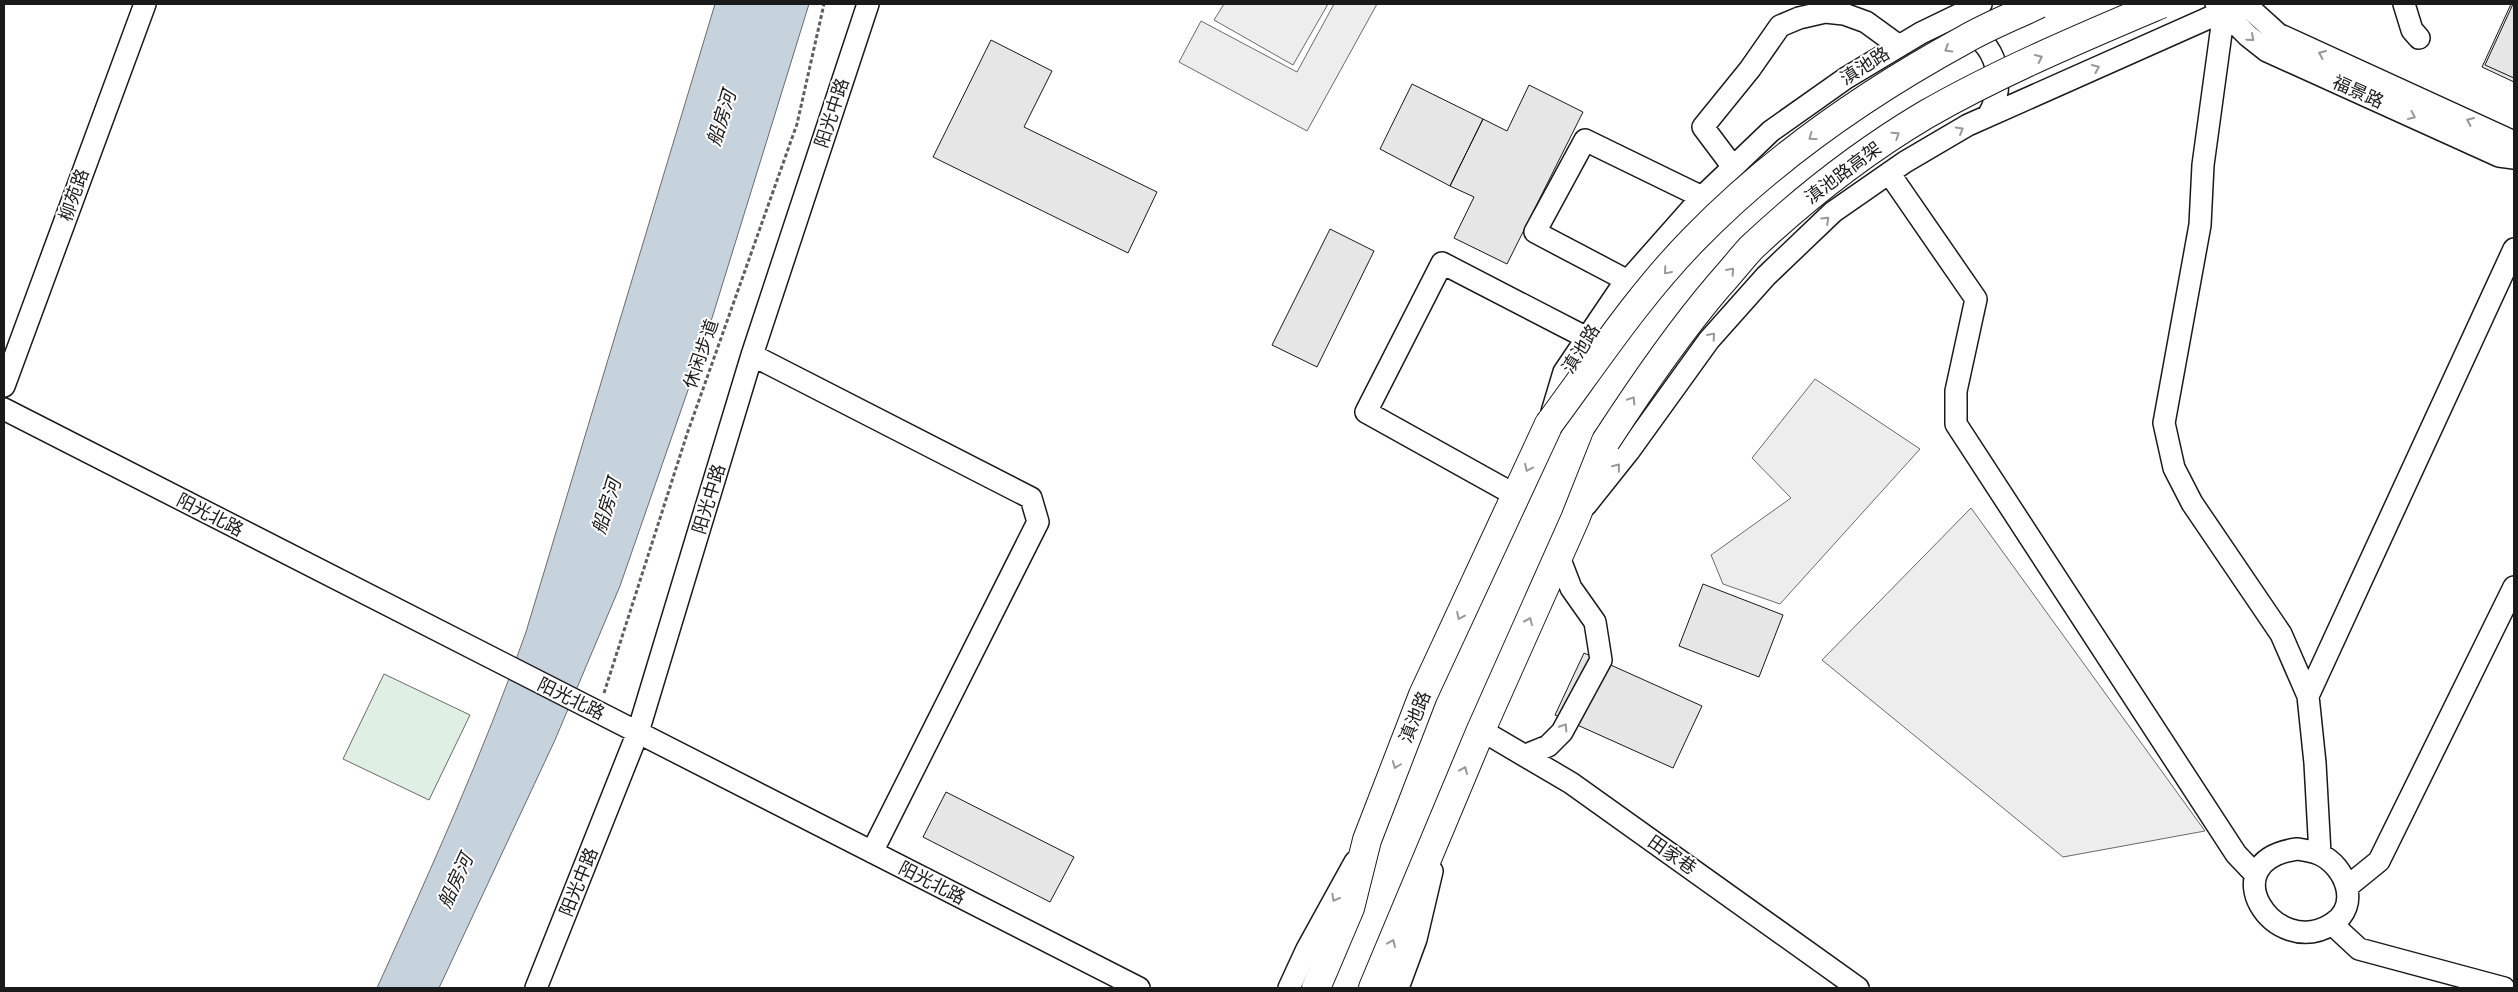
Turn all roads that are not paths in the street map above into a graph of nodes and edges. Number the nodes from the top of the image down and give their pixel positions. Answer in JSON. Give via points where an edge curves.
{"nodes":[{"id":1,"x":145,"y":4,"type":"edge"},
{"id":2,"x":868,"y":4,"type":"edge"},
{"id":3,"x":1981,"y":4,"type":"edge"},
{"id":4,"x":2039,"y":4,"type":"edge"},
{"id":5,"x":2160,"y":4,"type":"edge"},
{"id":6,"x":2245,"y":4,"type":"edge"},
{"id":7,"x":2404,"y":4,"type":"edge"},
{"id":8,"x":2226,"y":6,"type":"edge"},
{"id":9,"x":1940,"y":23,"type":"junction"},
{"id":10,"x":2419,"y":38,"type":"dead end"},
{"id":11,"x":1899,"y":46,"type":"junction"},
{"id":12,"x":1988,"y":116,"type":"junction"},
{"id":13,"x":2514,"y":142,"type":"edge"},
{"id":14,"x":2514,"y":158,"type":"edge"},
{"id":15,"x":1734,"y":167,"type":"junction"},
{"id":16,"x":1889,"y":173,"type":"junction"},
{"id":17,"x":1702,"y":197,"type":"junction"},
{"id":18,"x":2514,"y":249,"type":"edge"},
{"id":19,"x":1628,"y":280,"type":"junction"},
{"id":20,"x":1587,"y":338,"type":"junction"},
{"id":21,"x":752,"y":355,"type":"junction"},
{"id":22,"x":4,"y":386,"type":"edge"},
{"id":23,"x":4,"y":409,"type":"edge"},
{"id":24,"x":1549,"y":424,"type":"junction"},
{"id":25,"x":1516,"y":495,"type":"junction"},
{"id":26,"x":1575,"y":519,"type":"junction"},
{"id":27,"x":1558,"y":557,"type":"junction"},
{"id":28,"x":2514,"y":587,"type":"edge"},
{"id":29,"x":2308,"y":696,"type":"junction"},
{"id":30,"x":1481,"y":730,"type":"junction"},
{"id":31,"x":638,"y":732,"type":"junction"},
{"id":32,"x":1526,"y":755,"type":"junction"},
{"id":33,"x":1445,"y":815,"type":"junction"},
{"id":34,"x":1367,"y":840,"type":"junction"},
{"id":35,"x":872,"y":852,"type":"junction"},
{"id":36,"x":2320,"y":854,"type":"junction"},
{"id":37,"x":2255,"y":874,"type":"junction"},
{"id":38,"x":2347,"y":887,"type":"junction"},
{"id":39,"x":2332,"y":924,"type":"junction"},
{"id":40,"x":1320,"y":981,"type":"edge"},
{"id":41,"x":536,"y":988,"type":"edge"},
{"id":42,"x":1139,"y":988,"type":"edge"},
{"id":43,"x":1289,"y":988,"type":"edge"},
{"id":44,"x":1373,"y":988,"type":"edge"},
{"id":45,"x":1398,"y":988,"type":"edge"},
{"id":46,"x":1858,"y":988,"type":"edge"},
{"id":47,"x":2504,"y":988,"type":"edge"}],
"edges":[{"from":1,"to":22,"type":"street","name":"柳苑路"},
{"from":2,"to":21,"type":"street","name":"阳光中路"},
{"from":3,"to":9,"type":"street","name":"滇池路"},
{"from":4,"to":24,"type":"main road","one_way":true,"bridge":true,"via":[[1965,39],[1902,76],[1778,161],[1693,240],[1646,295]]},
{"from":26,"to":5,"type":"main road","name":"滇池路高架","one_way":true,"bridge":true,"via":[[1606,441],[1649,374],[1697,311],[1750,250],[1805,201],[1864,156],[1925,116],[2005,74]]},
{"from":13,"to":6,"type":"street","name":"福景路","one_way":true,"via":[[2278,34]]},
{"from":7,"to":10,"type":"street","via":[[2412,30]]},
{"from":12,"to":8,"type":"street","one_way":true},
{"from":8,"to":14,"type":"street","name":"福景路","one_way":true,"via":[[2248,36],[2267,51],[2499,156]]},
{"from":8,"to":29,"type":"street","via":[[2203,165],[2200,225],[2164,422],[2174,468],[2192,503],[2281,634]]},
{"from":9,"to":11,"type":"street","name":"滇池路"},
{"from":9,"to":12,"type":"street","via":[[1952,24],[1973,33],[1982,40],[1994,59],[1999,82],[1994,106]]},
{"from":11,"to":15,"type":"street","name":"滇池路","via":[[1780,124]]},
{"from":11,"to":15,"type":"street","via":[[1866,22],[1844,14],[1825,12],[1780,26],[1703,127]]},
{"from":16,"to":12,"type":"street","one_way":true},
{"from":15,"to":17,"type":"street","name":"滇池路"},
{"from":26,"to":16,"type":"street","one_way":true,"via":[[1709,340],[1766,276],[1833,212]]},
{"from":16,"to":37,"type":"street","via":[[1976,298],[1956,391],[1956,424],[2236,854]]},
{"from":17,"to":19,"type":"street","name":"滇池路"},
{"from":17,"to":19,"type":"street","via":[[1585,140],[1536,232]]},
{"from":18,"to":29,"type":"street"},
{"from":19,"to":20,"type":"street","name":"滇池路"},
{"from":20,"to":24,"type":"street","name":"滇池路","via":[[1564,372]]},
{"from":20,"to":25,"type":"street","via":[[1442,263],[1366,412]]},
{"from":21,"to":31,"type":"street","name":"阳光中路"},
{"from":21,"to":35,"type":"street","via":[[1031,498],[1038,522]]},
{"from":23,"to":31,"type":"street","name":"阳光北路"},
{"from":24,"to":25,"type":"main road","name":"滇池路","one_way":true},
{"from":25,"to":34,"type":"main road","name":"滇池路","one_way":true,"via":[[1423,694]]},
{"from":26,"to":27,"type":"main road"},
{"from":30,"to":27,"type":"main road","one_way":true},
{"from":32,"to":27,"type":"street","one_way":true,"via":[[1548,746],[1562,732],[1601,660],[1596,622],[1570,588]]},
{"from":28,"to":38,"type":"street","via":[[2379,861]]},
{"from":29,"to":36,"type":"street"},
{"from":30,"to":32,"type":"street","name":"田家巷"},
{"from":33,"to":30,"type":"main road","one_way":true},
{"from":31,"to":35,"type":"street","name":"阳光北路"},
{"from":31,"to":41,"type":"street","name":"阳光中路"},
{"from":32,"to":46,"type":"street","name":"田家巷","via":[[1571,783]]},
{"from":44,"to":33,"type":"main road","one_way":true},
{"from":33,"to":45,"type":"street","via":[[1416,939]]},
{"from":34,"to":40,"type":"main road","name":"滇池路","via":[[1350,908]]},
{"from":34,"to":43,"type":"street","name":"滇池路","one_way":true},
{"from":35,"to":42,"type":"street","name":"阳光北路"},
{"from":36,"to":37,"type":"street","via":[[2297,849],[2284,851],[2262,863]]},
{"from":36,"to":38,"type":"street","via":[[2337,868]]},
{"from":37,"to":39,"type":"street","via":[[2253,885],[2258,902],[2269,918],[2279,925],[2311,932]]},
{"from":38,"to":39,"type":"street","via":[[2347,908]]},
{"from":39,"to":47,"type":"street","via":[[2359,949]]}]}
